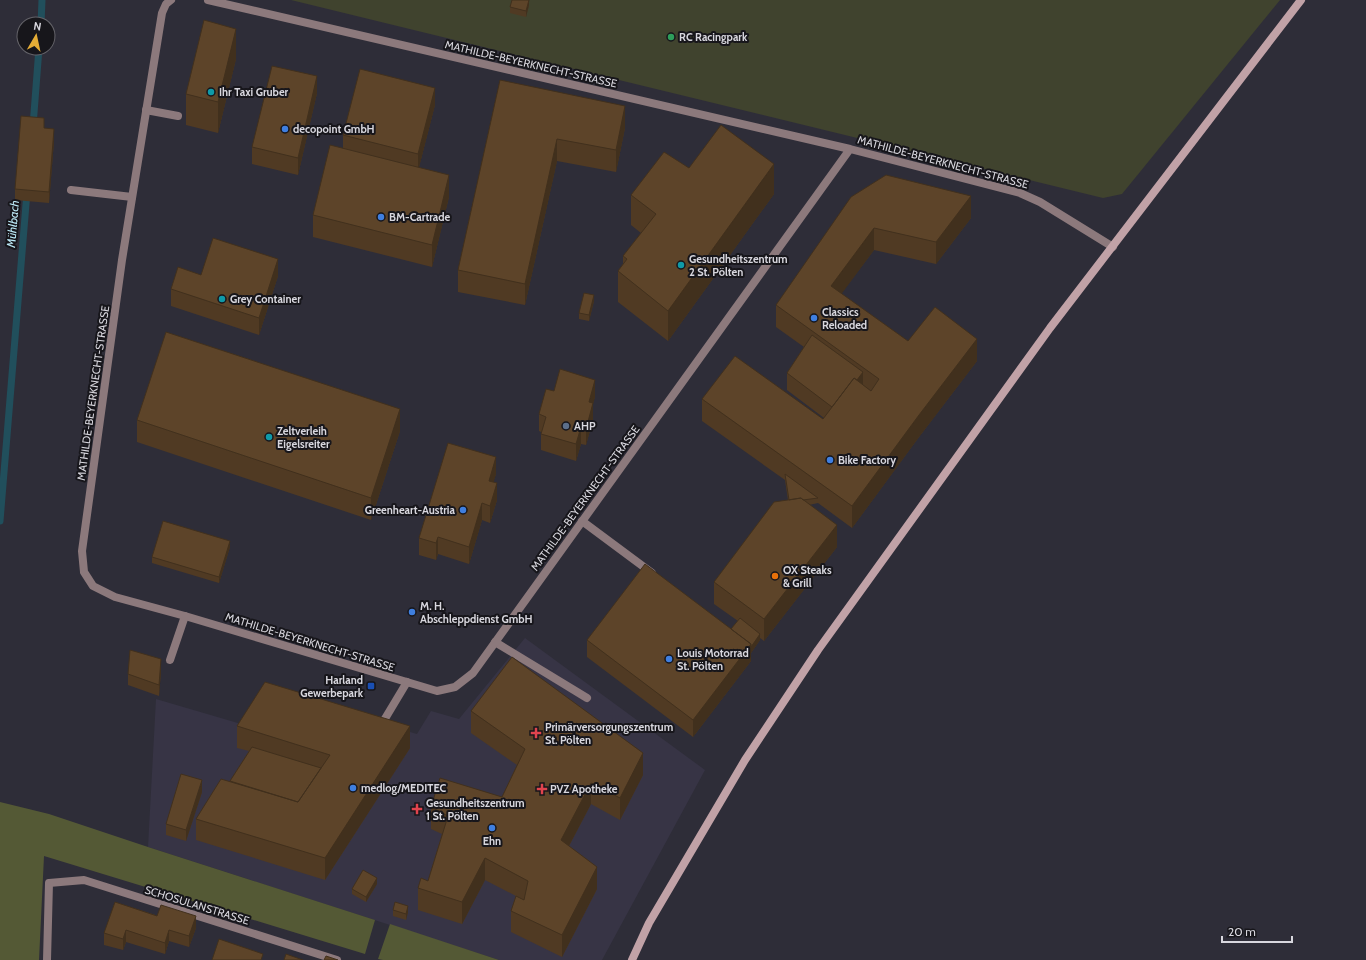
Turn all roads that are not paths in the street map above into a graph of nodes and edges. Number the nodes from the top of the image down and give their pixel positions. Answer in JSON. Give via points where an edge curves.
{"nodes":[{"id":1,"x":171,"y":0,"type":"edge"},
{"id":2,"x":208,"y":0,"type":"edge"},
{"id":3,"x":1301,"y":0,"type":"edge"},
{"id":4,"x":146,"y":110,"type":"junction"},
{"id":5,"x":178,"y":116,"type":"dead end"},
{"id":6,"x":850,"y":149,"type":"junction"},
{"id":7,"x":71,"y":190,"type":"dead end"},
{"id":8,"x":132,"y":197,"type":"junction"},
{"id":9,"x":1113,"y":247,"type":"junction"},
{"id":10,"x":582,"y":521,"type":"junction"},
{"id":11,"x":659,"y":578,"type":"edge"},
{"id":12,"x":186,"y":616,"type":"junction"},
{"id":13,"x":495,"y":642,"type":"junction"},
{"id":14,"x":170,"y":660,"type":"dead end"},
{"id":15,"x":407,"y":682,"type":"junction"},
{"id":16,"x":587,"y":698,"type":"dead end"},
{"id":17,"x":383,"y":722,"type":"edge"},
{"id":18,"x":48,"y":960,"type":"edge"},
{"id":19,"x":337,"y":960,"type":"edge"},
{"id":20,"x":632,"y":960,"type":"edge"}],
"edges":[{"from":1,"to":4,"type":"street","name":"MATHILDE-BEYERKNECHT-STRASSE","via":[[162,13]]},
{"from":2,"to":6,"type":"street","name":"MATHILDE-BEYERKNECHT-STRASSE"},
{"from":3,"to":9,"type":"main road"},
{"from":4,"to":5,"type":"street"},
{"from":4,"to":8,"type":"street","name":"MATHILDE-BEYERKNECHT-STRASSE"},
{"from":6,"to":9,"type":"street","name":"MATHILDE-BEYERKNECHT-STRASSE","via":[[1020,193],[1040,202]]},
{"from":6,"to":10,"type":"street","name":"MATHILDE-BEYERKNECHT-STRASSE"},
{"from":7,"to":8,"type":"street"},
{"from":8,"to":12,"type":"street","name":"MATHILDE-BEYERKNECHT-STRASSE","via":[[82,551],[84,572],[92,586],[115,597]]},
{"from":9,"to":20,"type":"main road","via":[[1050,328],[818,650],[745,760],[649,923]]},
{"from":10,"to":11,"type":"street"},
{"from":10,"to":13,"type":"street","name":"MATHILDE-BEYERKNECHT-STRASSE"},
{"from":12,"to":14,"type":"street"},
{"from":12,"to":15,"type":"street","name":"MATHILDE-BEYERKNECHT-STRASSE"},
{"from":13,"to":15,"type":"street","name":"MATHILDE-BEYERKNECHT-STRASSE","via":[[473,673],[455,687],[437,690]]},
{"from":13,"to":16,"type":"street"},
{"from":15,"to":17,"type":"street"},
{"from":18,"to":19,"type":"street","name":"SCHOSULANSTRASSE","via":[[49,883],[84,880]]}]}
